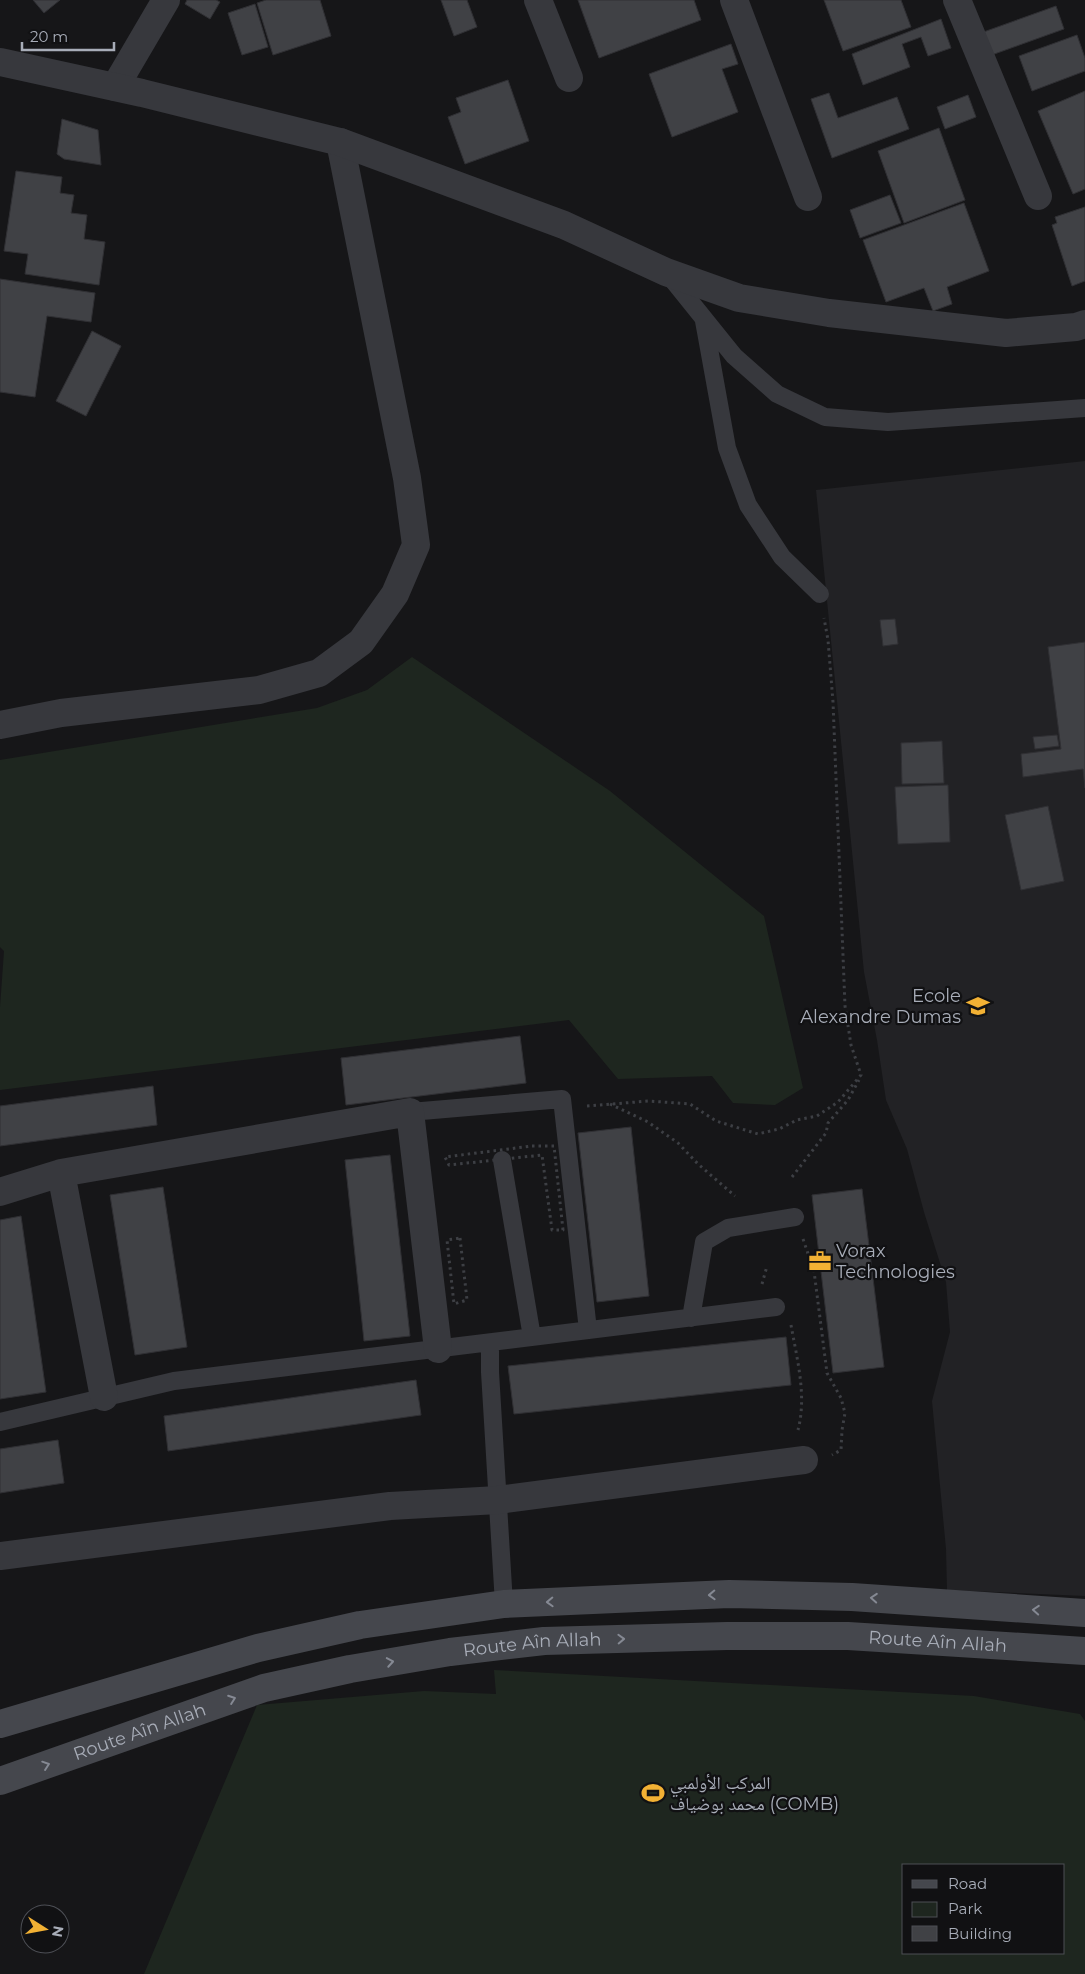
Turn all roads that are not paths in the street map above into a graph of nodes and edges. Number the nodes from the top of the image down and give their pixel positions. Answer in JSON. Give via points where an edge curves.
{"nodes":[{"id":1,"x":166,"y":0,"type":"edge"},
{"id":2,"x":538,"y":0,"type":"edge"},
{"id":3,"x":734,"y":0,"type":"edge"},
{"id":4,"x":957,"y":0,"type":"edge"},
{"id":5,"x":0,"y":62,"type":"edge"},
{"id":6,"x":570,"y":78,"type":"dead end"},
{"id":7,"x":115,"y":87,"type":"junction"},
{"id":8,"x":340,"y":142,"type":"junction"},
{"id":9,"x":1038,"y":196,"type":"dead end"},
{"id":10,"x":808,"y":197,"type":"dead end"},
{"id":11,"x":666,"y":272,"type":"junction"},
{"id":12,"x":703,"y":320,"type":"junction"},
{"id":13,"x":1085,"y":324,"type":"edge"},
{"id":14,"x":1085,"y":408,"type":"edge"},
{"id":15,"x":820,"y":594,"type":"road end"},
{"id":16,"x":0,"y":725,"type":"edge"},
{"id":17,"x":410,"y":1112,"type":"junction"},
{"id":18,"x":502,"y":1160,"type":"dead end"},
{"id":19,"x":61,"y":1173,"type":"junction"},
{"id":20,"x":0,"y":1192,"type":"edge"},
{"id":21,"x":794,"y":1217,"type":"road end"},
{"id":22,"x":776,"y":1307,"type":"road end"},
{"id":23,"x":691,"y":1318,"type":"junction"},
{"id":24,"x":588,"y":1330,"type":"junction"},
{"id":25,"x":532,"y":1337,"type":"junction"},
{"id":26,"x":490,"y":1343,"type":"junction"},
{"id":27,"x":438,"y":1349,"type":"junction"},
{"id":28,"x":104,"y":1397,"type":"junction"},
{"id":29,"x":0,"y":1422,"type":"edge"},
{"id":30,"x":804,"y":1460,"type":"road end"},
{"id":31,"x":498,"y":1500,"type":"junction"},
{"id":32,"x":0,"y":1556,"type":"edge"},
{"id":33,"x":504,"y":1604,"type":"junction"},
{"id":34,"x":1085,"y":1613,"type":"edge"},
{"id":35,"x":1085,"y":1652,"type":"edge"},
{"id":36,"x":0,"y":1724,"type":"edge"},
{"id":37,"x":0,"y":1782,"type":"edge"}],
"edges":[{"from":1,"to":7,"type":"street"},
{"from":2,"to":6,"type":"street"},
{"from":3,"to":10,"type":"street"},
{"from":4,"to":9,"type":"street"},
{"from":5,"to":7,"type":"street"},
{"from":7,"to":8,"type":"street"},
{"from":8,"to":11,"type":"street","via":[[564,225]]},
{"from":8,"to":16,"type":"street","via":[[407,478],[416,545],[395,594],[361,642],[319,673],[259,690],[61,713]]},
{"from":11,"to":12,"type":"lane"},
{"from":11,"to":13,"type":"street","via":[[739,298],[830,313],[1006,333]]},
{"from":12,"to":14,"type":"lane","via":[[734,356],[777,394],[825,417],[888,422]]},
{"from":12,"to":15,"type":"lane","via":[[727,448],[748,505],[782,557]]},
{"from":17,"to":19,"type":"street"},
{"from":17,"to":24,"type":"lane","via":[[562,1099]]},
{"from":17,"to":27,"type":"street"},
{"from":18,"to":25,"type":"lane"},
{"from":19,"to":20,"type":"street"},
{"from":19,"to":28,"type":"street"},
{"from":21,"to":23,"type":"lane","via":[[728,1228],[704,1242]]},
{"from":22,"to":23,"type":"lane"},
{"from":23,"to":24,"type":"lane"},
{"from":24,"to":25,"type":"lane"},
{"from":25,"to":26,"type":"lane"},
{"from":26,"to":27,"type":"lane"},
{"from":26,"to":31,"type":"lane"},
{"from":27,"to":28,"type":"lane","via":[[174,1381]]},
{"from":28,"to":29,"type":"lane"},
{"from":30,"to":31,"type":"street"},
{"from":31,"to":32,"type":"street","via":[[390,1506]]},
{"from":31,"to":33,"type":"lane"},
{"from":34,"to":33,"type":"main road","one_way":true,"via":[[852,1597],[729,1594]]},
{"from":33,"to":36,"type":"main road","via":[[360,1625],[258,1648]]},
{"from":37,"to":35,"type":"main road","name":"Route Aîn Allah","one_way":true,"via":[[264,1688],[350,1669],[488,1647],[544,1641],[848,1636]]}]}
